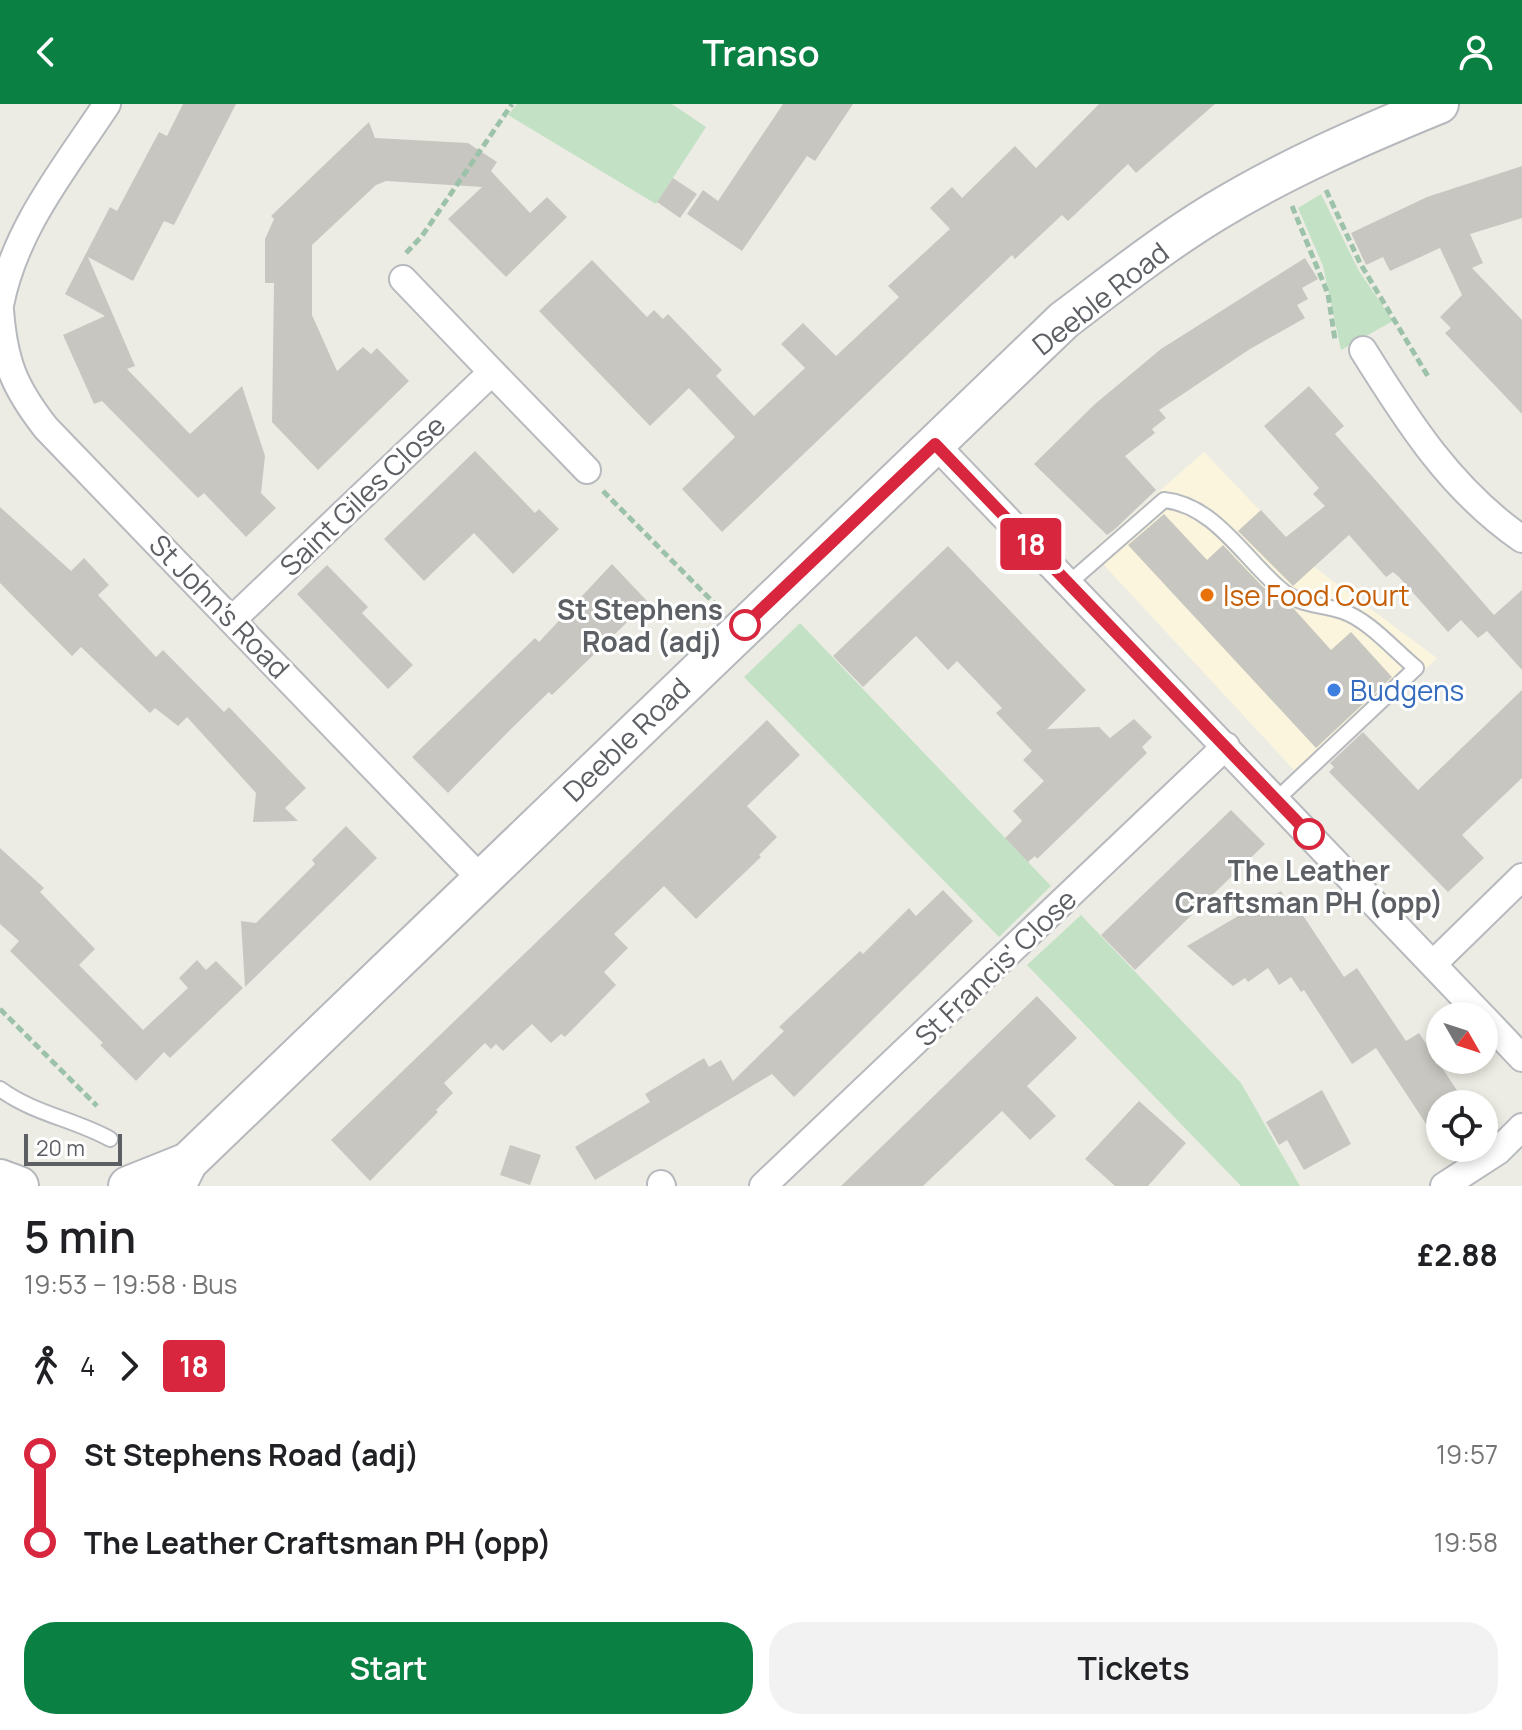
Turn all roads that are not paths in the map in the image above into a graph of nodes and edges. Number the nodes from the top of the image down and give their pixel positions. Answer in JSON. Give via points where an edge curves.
{"nodes":[{"id":1,"x":107,"y":104,"type":"edge"},
{"id":2,"x":1439,"y":104,"type":"edge"},
{"id":3,"x":401,"y":269,"type":"road end"},
{"id":4,"x":0,"y":308,"type":"edge"},
{"id":5,"x":1363,"y":350,"type":"dead end"},
{"id":6,"x":492,"y":372,"type":"junction"},
{"id":7,"x":935,"y":444,"type":"junction"},
{"id":8,"x":593,"y":477,"type":"road end"},
{"id":9,"x":1522,"y":539,"type":"edge"},
{"id":10,"x":1069,"y":583,"type":"junction"},
{"id":11,"x":233,"y":619,"type":"junction"},
{"id":12,"x":1226,"y":746,"type":"junction"},
{"id":13,"x":1276,"y":800,"type":"junction"},
{"id":14,"x":1522,"y":877,"type":"edge"},
{"id":15,"x":481,"y":879,"type":"junction"},
{"id":16,"x":1433,"y":964,"type":"junction"},
{"id":17,"x":1469,"y":1002,"type":"edge"},
{"id":18,"x":1498,"y":1033,"type":"edge"},
{"id":19,"x":1522,"y":1058,"type":"edge"},
{"id":20,"x":0,"y":1089,"type":"edge"},
{"id":21,"x":1522,"y":1127,"type":"edge"},
{"id":22,"x":110,"y":1139,"type":"dead end"},
{"id":23,"x":182,"y":1174,"type":"edge"},
{"id":24,"x":0,"y":1179,"type":"edge"},
{"id":25,"x":19,"y":1186,"type":"edge"},
{"id":26,"x":128,"y":1186,"type":"edge"},
{"id":27,"x":763,"y":1186,"type":"edge"},
{"id":28,"x":1444,"y":1186,"type":"edge"}],
"edges":[{"from":1,"to":4,"type":"street","name":"St John's Road","via":[[26,229],[7,267]]},
{"from":2,"to":7,"type":"street","name":"Deeble Road","via":[[1343,143],[1211,214],[1064,320]]},
{"from":3,"to":6,"type":"street"},
{"from":4,"to":11,"type":"street","name":"St John's Road","via":[[10,373],[23,398]]},
{"from":5,"to":9,"type":"street","via":[[1452,479]]},
{"from":6,"to":8,"type":"street"},
{"from":6,"to":11,"type":"street","name":"Saint Giles Close"},
{"from":7,"to":10,"type":"street"},
{"from":7,"to":15,"type":"street","name":"Deeble Road"},
{"from":10,"to":12,"type":"street"},
{"from":10,"to":13,"type":"lane","via":[[1164,500],[1176,501],[1215,525],[1284,592],[1301,603],[1344,611],[1416,668]]},
{"from":11,"to":15,"type":"street","name":"St John's Road"},
{"from":12,"to":13,"type":"street"},
{"from":12,"to":27,"type":"street","name":"St Francis' Close"},
{"from":13,"to":16,"type":"street"},
{"from":14,"to":16,"type":"street"},
{"from":15,"to":23,"type":"street","name":"Deeble Road"},
{"from":16,"to":17,"type":"street"},
{"from":18,"to":19,"type":"street"},
{"from":20,"to":22,"type":"lane","via":[[29,1108]]},
{"from":21,"to":28,"type":"street","via":[[1498,1151]]},
{"from":23,"to":26,"type":"street","name":"Deeble Road"},
{"from":24,"to":25,"type":"street"}]}
